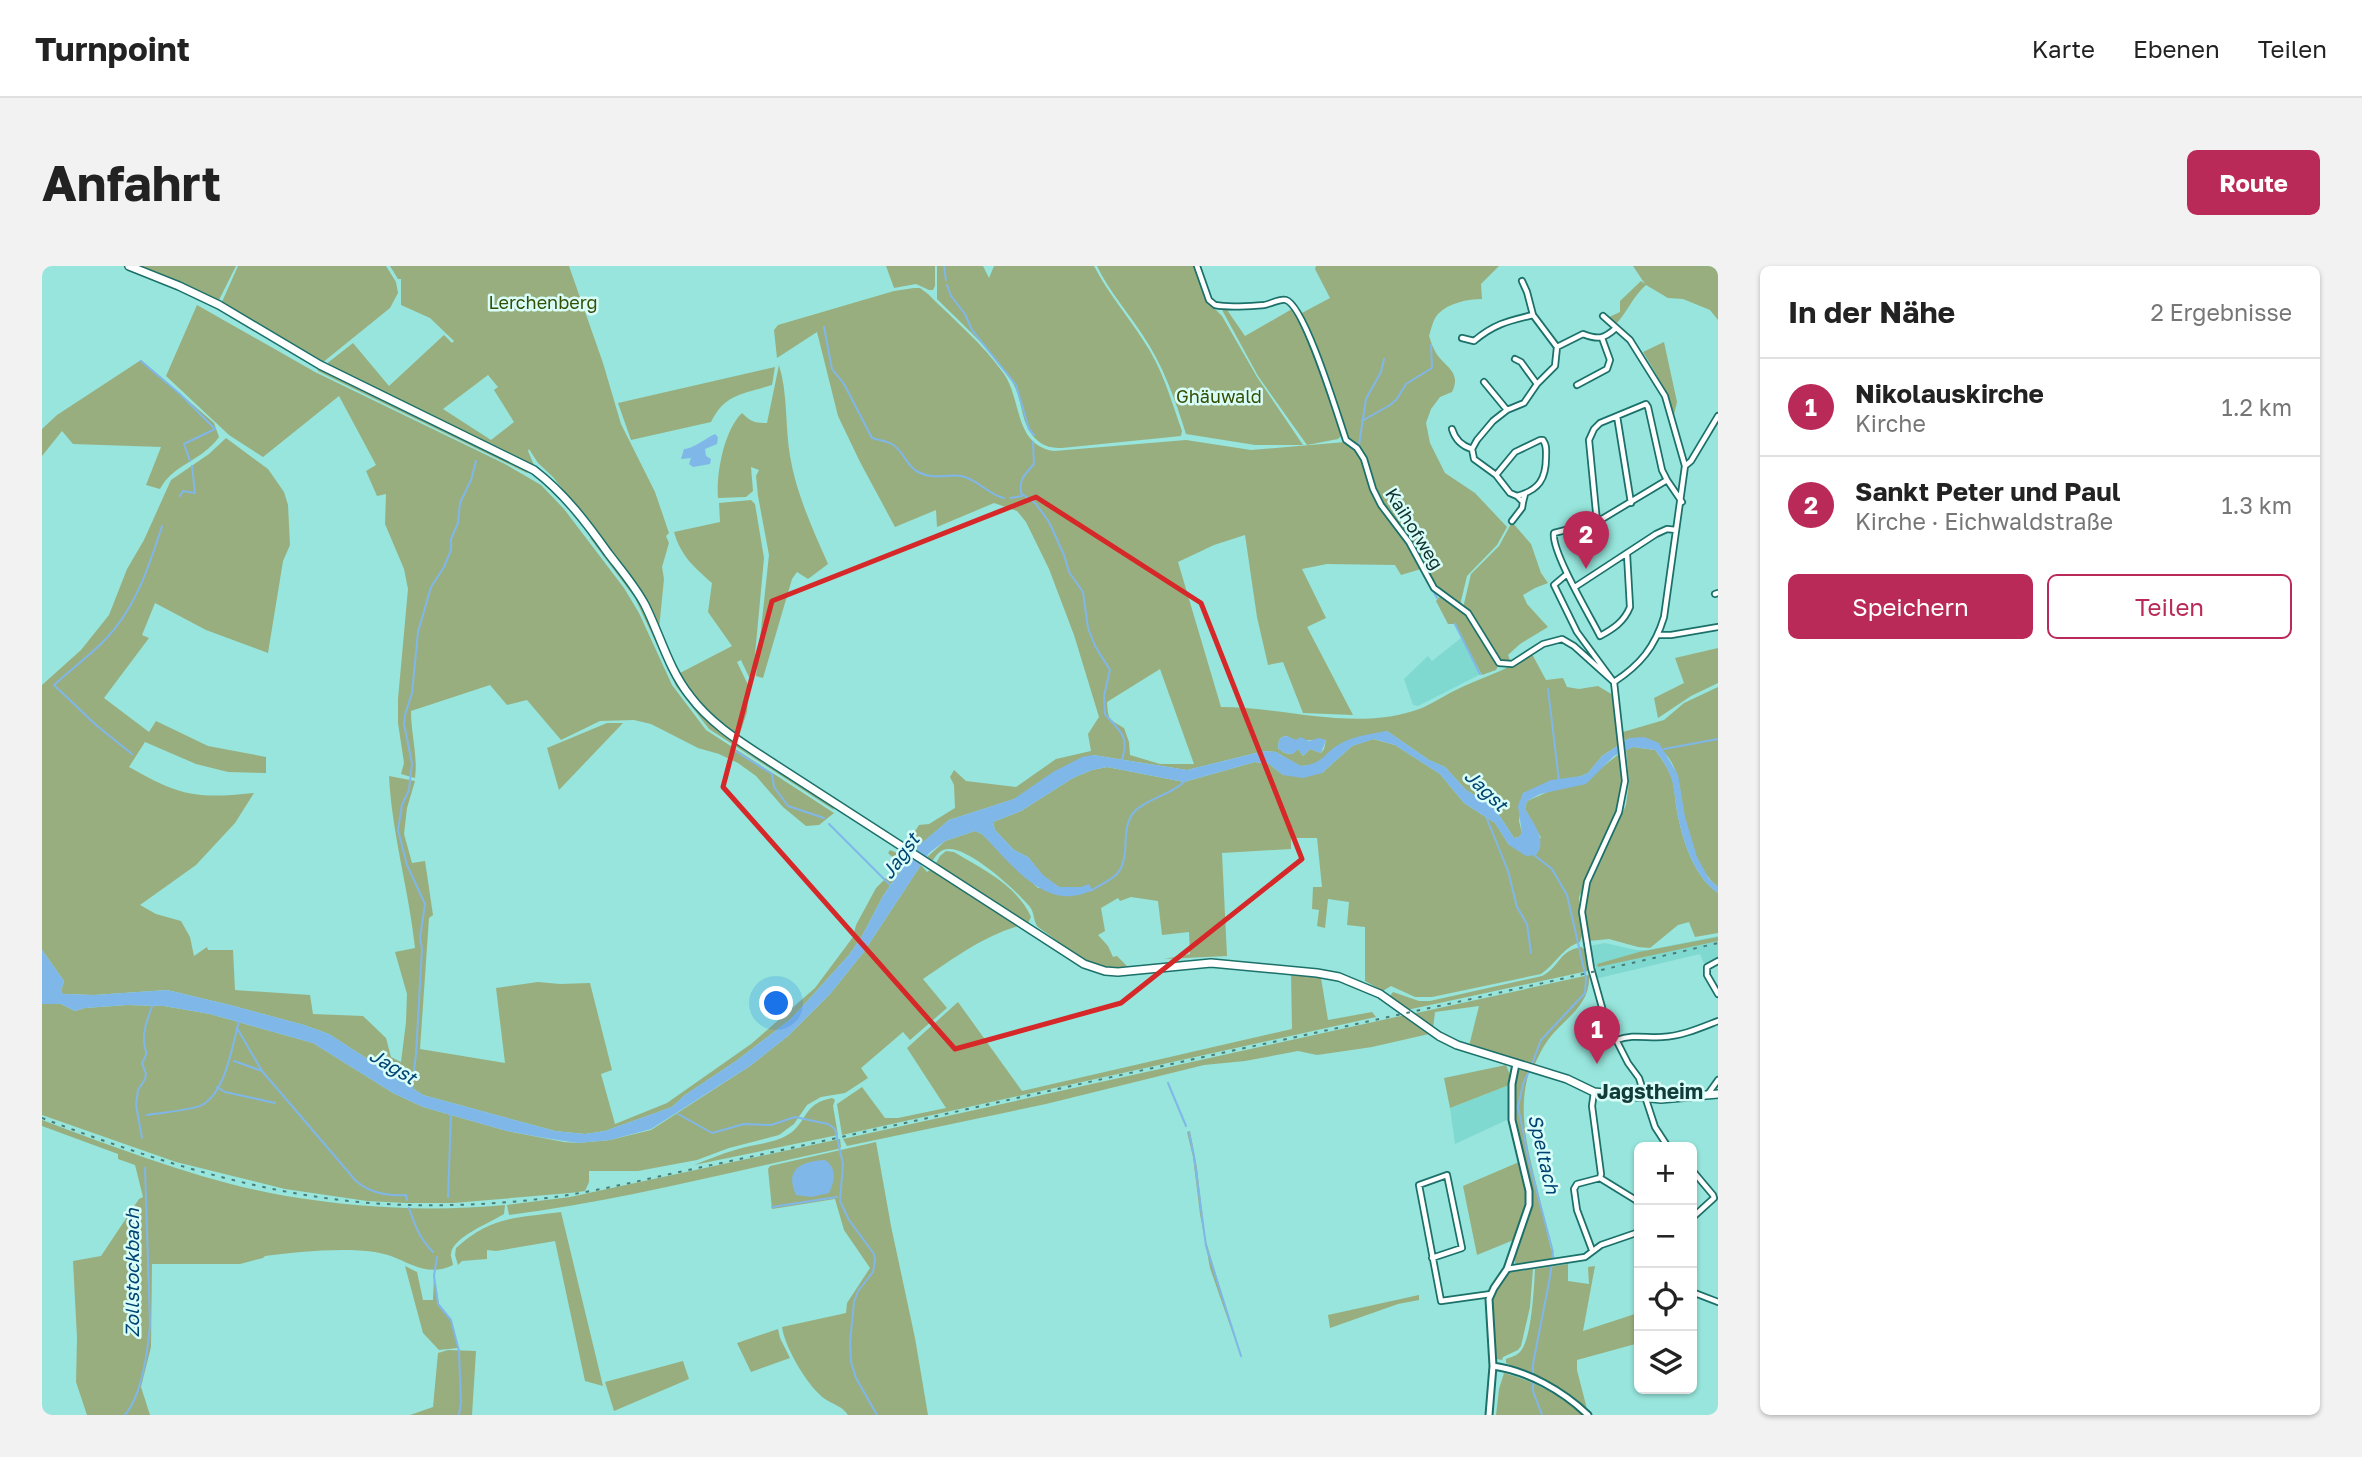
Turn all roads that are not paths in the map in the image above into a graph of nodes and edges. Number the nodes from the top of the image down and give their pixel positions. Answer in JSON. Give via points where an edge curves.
{"nodes":[{"id":1,"x":129,"y":266,"type":"edge"},
{"id":2,"x":1197,"y":266,"type":"edge"},
{"id":3,"x":1522,"y":281,"type":"dead end"},
{"id":4,"x":1533,"y":315,"type":"junction"},
{"id":5,"x":1603,"y":316,"type":"dead end"},
{"id":6,"x":1616,"y":328,"type":"junction"},
{"id":7,"x":1462,"y":338,"type":"dead end"},
{"id":8,"x":1602,"y":338,"type":"junction"},
{"id":9,"x":1557,"y":347,"type":"junction"},
{"id":10,"x":1515,"y":359,"type":"dead end"},
{"id":11,"x":1484,"y":383,"type":"dead end"},
{"id":12,"x":1537,"y":384,"type":"junction"},
{"id":13,"x":1577,"y":385,"type":"dead end"},
{"id":14,"x":1507,"y":410,"type":"junction"},
{"id":15,"x":1617,"y":416,"type":"junction"},
{"id":16,"x":1718,"y":416,"type":"edge"},
{"id":17,"x":1452,"y":429,"type":"dead end"},
{"id":18,"x":1472,"y":449,"type":"junction"},
{"id":19,"x":1685,"y":466,"type":"junction"},
{"id":20,"x":1496,"y":475,"type":"junction"},
{"id":21,"x":1667,"y":480,"type":"junction"},
{"id":22,"x":1525,"y":494,"type":"junction"},
{"id":23,"x":1517,"y":496,"type":"junction"},
{"id":24,"x":1523,"y":502,"type":"junction"},
{"id":25,"x":1682,"y":502,"type":"junction"},
{"id":26,"x":1631,"y":503,"type":"junction"},
{"id":27,"x":1512,"y":521,"type":"dead end"},
{"id":28,"x":1597,"y":522,"type":"junction"},
{"id":29,"x":1676,"y":530,"type":"junction"},
{"id":30,"x":1627,"y":554,"type":"junction"},
{"id":31,"x":1567,"y":574,"type":"junction"},
{"id":32,"x":1575,"y":587,"type":"junction"},
{"id":33,"x":1718,"y":627,"type":"edge"},
{"id":34,"x":1659,"y":635,"type":"junction"},
{"id":35,"x":1614,"y":682,"type":"junction"},
{"id":36,"x":1718,"y":961,"type":"edge"},
{"id":37,"x":1718,"y":994,"type":"edge"},
{"id":38,"x":1718,"y":1021,"type":"edge"},
{"id":39,"x":1616,"y":1040,"type":"junction"},
{"id":40,"x":1516,"y":1064,"type":"junction"},
{"id":41,"x":1718,"y":1080,"type":"edge"},
{"id":42,"x":1594,"y":1093,"type":"junction"},
{"id":43,"x":1708,"y":1094,"type":"junction"},
{"id":44,"x":1718,"y":1094,"type":"edge"},
{"id":45,"x":1645,"y":1097,"type":"junction"},
{"id":46,"x":1665,"y":1142,"type":"edge"},
{"id":47,"x":1697,"y":1176,"type":"edge"},
{"id":48,"x":1600,"y":1178,"type":"junction"},
{"id":49,"x":1716,"y":1198,"type":"edge"},
{"id":50,"x":1634,"y":1199,"type":"edge"},
{"id":51,"x":1697,"y":1214,"type":"edge"},
{"id":52,"x":1634,"y":1234,"type":"edge"},
{"id":53,"x":1592,"y":1250,"type":"junction"},
{"id":54,"x":1432,"y":1258,"type":"junction"},
{"id":55,"x":1507,"y":1269,"type":"junction"},
{"id":56,"x":1491,"y":1294,"type":"junction"},
{"id":57,"x":1697,"y":1294,"type":"edge"},
{"id":58,"x":1718,"y":1302,"type":"edge"},
{"id":59,"x":1493,"y":1366,"type":"junction"},
{"id":60,"x":1489,"y":1415,"type":"edge"},
{"id":61,"x":1588,"y":1415,"type":"edge"}],
"edges":[{"from":1,"to":40,"type":"main road","via":[[219,305],[320,365],[534,470],[570,502],[630,581],[682,685],[708,718],[1084,964],[1118,972],[1211,963],[1339,977],[1380,994],[1457,1045]]},
{"from":2,"to":35,"type":"street","name":"Kaihofweg","via":[[1215,305],[1284,300],[1298,313],[1346,440],[1364,459],[1381,505],[1409,542],[1434,588],[1468,613],[1499,663],[1512,664],[1543,644],[1562,639]]},
{"from":3,"to":4,"type":"street"},
{"from":4,"to":7,"type":"street","via":[[1491,327],[1474,341]]},
{"from":4,"to":9,"type":"street"},
{"from":5,"to":6,"type":"street"},
{"from":6,"to":8,"type":"street"},
{"from":6,"to":19,"type":"street","via":[[1630,340],[1665,396]]},
{"from":8,"to":9,"type":"street","via":[[1583,334]]},
{"from":8,"to":13,"type":"street","via":[[1610,360],[1607,369]]},
{"from":9,"to":12,"type":"street","via":[[1555,366]]},
{"from":10,"to":12,"type":"street"},
{"from":11,"to":14,"type":"street"},
{"from":12,"to":14,"type":"street","via":[[1524,403]]},
{"from":14,"to":18,"type":"street"},
{"from":15,"to":21,"type":"street","via":[[1646,404]]},
{"from":15,"to":26,"type":"street"},
{"from":15,"to":28,"type":"street","via":[[1600,423],[1589,440]]},
{"from":16,"to":19,"type":"street"},
{"from":17,"to":18,"type":"street","via":[[1454,436]]},
{"from":18,"to":20,"type":"street","via":[[1474,459]]},
{"from":19,"to":25,"type":"street"},
{"from":20,"to":22,"type":"street","via":[[1515,452],[1543,440],[1544,480]]},
{"from":20,"to":23,"type":"street"},
{"from":21,"to":25,"type":"street"},
{"from":21,"to":26,"type":"street"},
{"from":22,"to":23,"type":"street"},
{"from":22,"to":24,"type":"street"},
{"from":23,"to":24,"type":"street"},
{"from":24,"to":27,"type":"street"},
{"from":25,"to":29,"type":"street"},
{"from":26,"to":28,"type":"street"},
{"from":28,"to":31,"type":"street","via":[[1554,533]]},
{"from":29,"to":30,"type":"street","via":[[1656,534]]},
{"from":29,"to":34,"type":"street"},
{"from":30,"to":32,"type":"street"},
{"from":30,"to":32,"type":"street","via":[[1630,607],[1615,628],[1600,636]]},
{"from":31,"to":32,"type":"street"},
{"from":31,"to":35,"type":"street","via":[[1554,585],[1577,632]]},
{"from":33,"to":34,"type":"street"},
{"from":34,"to":35,"type":"street","via":[[1648,654]]},
{"from":35,"to":39,"type":"street","via":[[1625,781],[1619,812],[1587,883],[1582,912],[1591,968]]},
{"from":36,"to":37,"type":"street","via":[[1707,967]]},
{"from":38,"to":39,"type":"street","via":[[1676,1035]]},
{"from":39,"to":45,"type":"street","via":[[1639,1077]]},
{"from":40,"to":42,"type":"main road"},
{"from":40,"to":55,"type":"street","via":[[1512,1120],[1529,1205]]},
{"from":41,"to":43,"type":"street"},
{"from":42,"to":45,"type":"main road"},
{"from":42,"to":48,"type":"street"},
{"from":43,"to":44,"type":"main road"},
{"from":43,"to":45,"type":"main road"},
{"from":45,"to":46,"type":"street"},
{"from":47,"to":49,"type":"street"},
{"from":48,"to":50,"type":"street"},
{"from":48,"to":53,"type":"street","via":[[1574,1186],[1577,1210]]},
{"from":49,"to":51,"type":"street"},
{"from":52,"to":53,"type":"street"},
{"from":53,"to":55,"type":"street","via":[[1585,1258]]},
{"from":54,"to":54,"type":"street","via":[[1419,1185],[1447,1175],[1462,1248]]},
{"from":54,"to":56,"type":"street","via":[[1441,1301]]},
{"from":55,"to":56,"type":"street"},
{"from":56,"to":59,"type":"street"},
{"from":57,"to":58,"type":"street"},
{"from":59,"to":60,"type":"street"},
{"from":59,"to":61,"type":"street","via":[[1542,1382]]}]}
